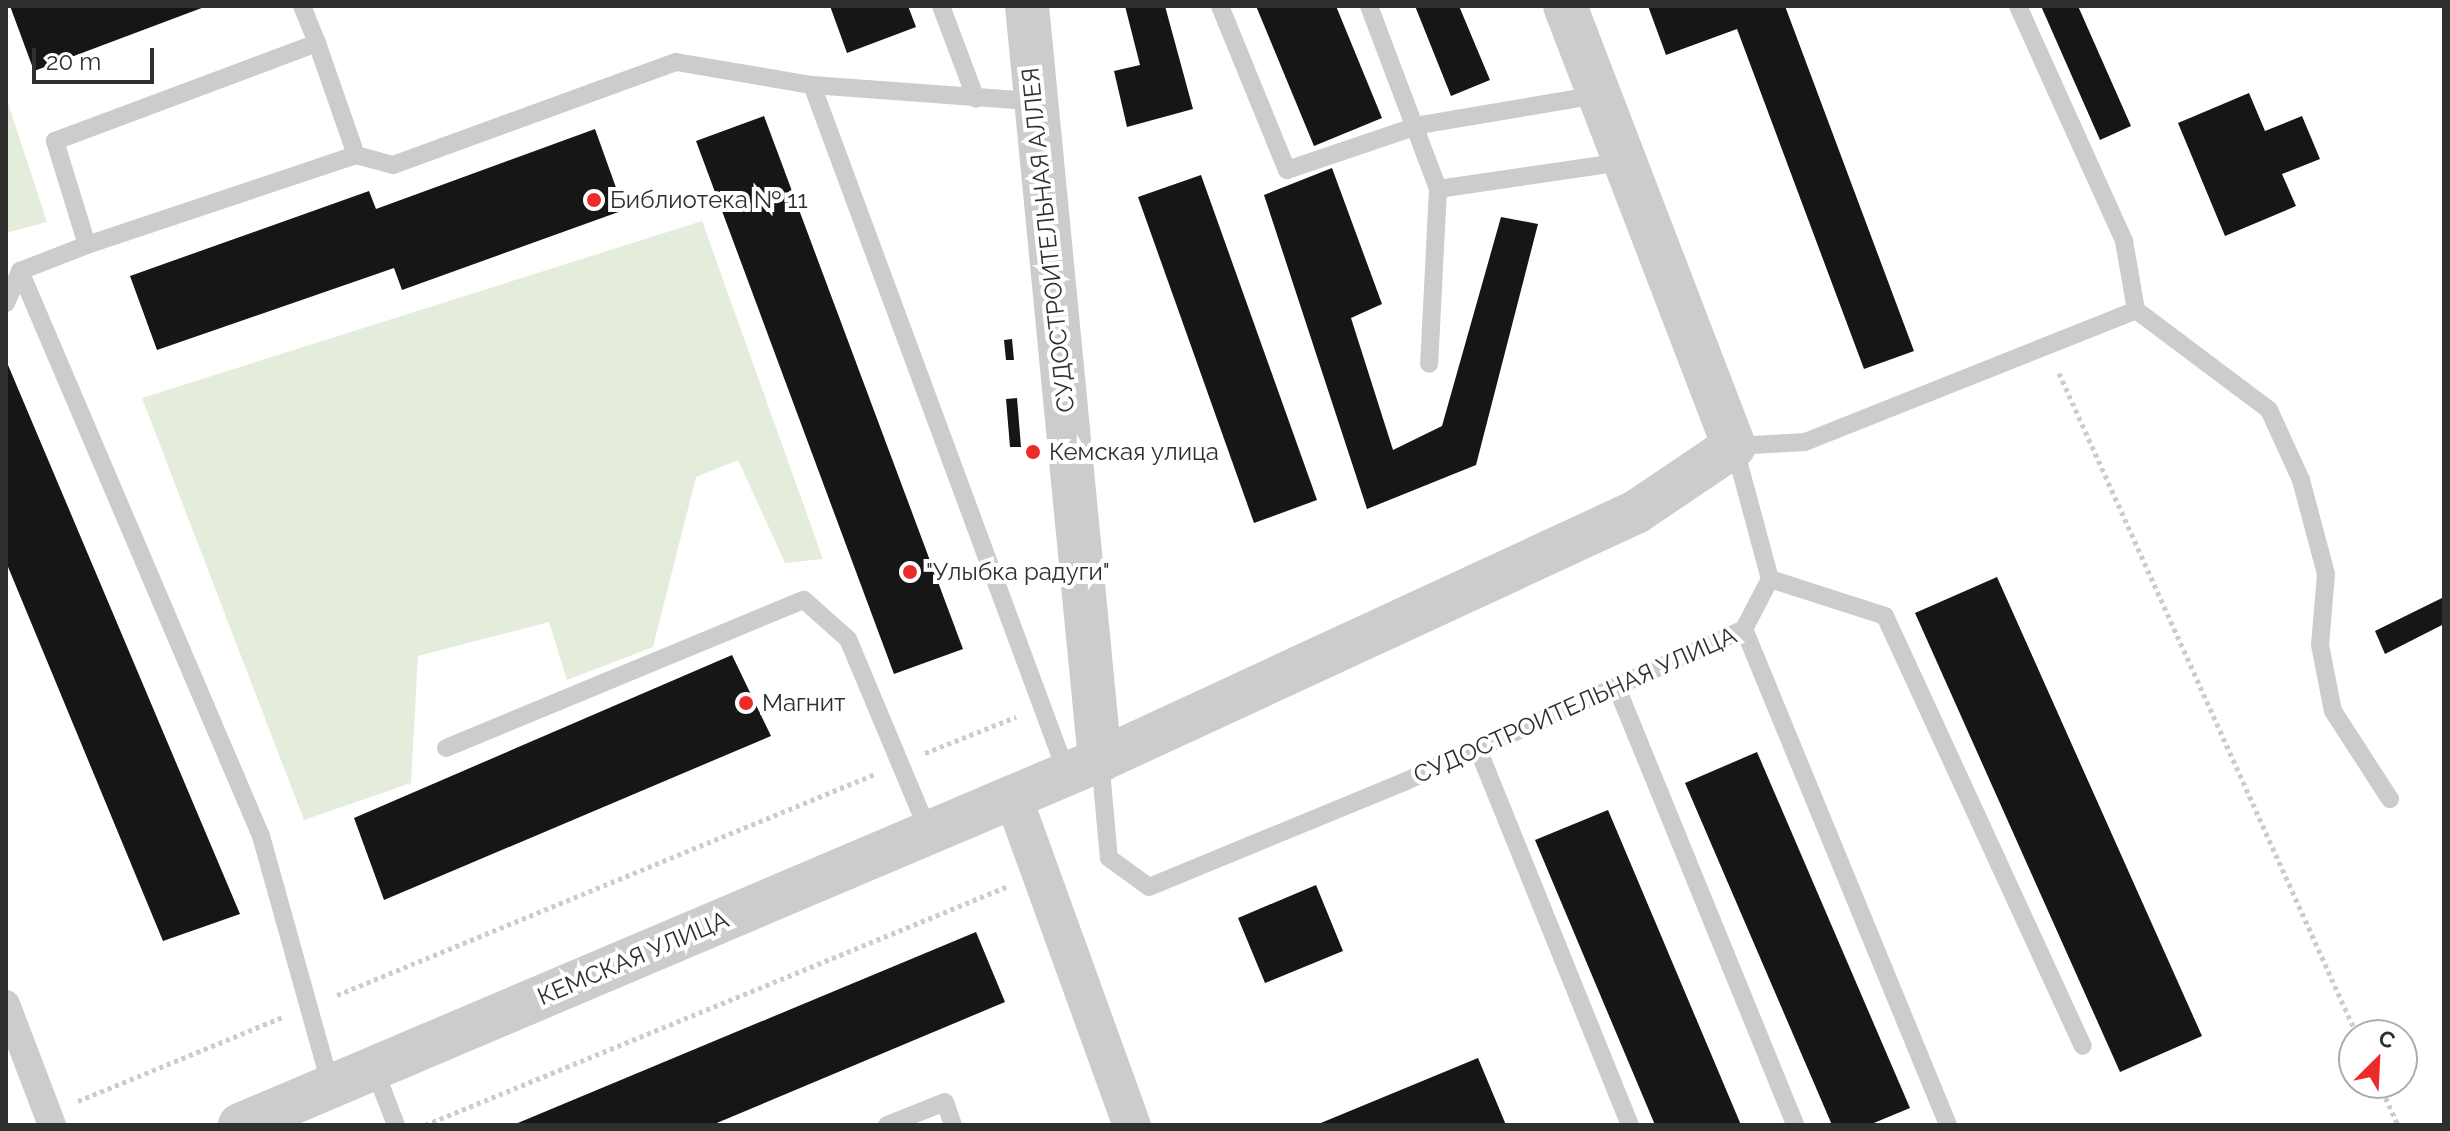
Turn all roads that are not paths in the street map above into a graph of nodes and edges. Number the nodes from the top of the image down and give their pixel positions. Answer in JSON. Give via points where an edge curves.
{"nodes":[{"id":1,"x":302,"y":6,"type":"edge"},
{"id":2,"x":941,"y":6,"type":"edge"},
{"id":3,"x":1027,"y":6,"type":"edge"},
{"id":4,"x":1220,"y":6,"type":"edge"},
{"id":5,"x":1369,"y":6,"type":"edge"},
{"id":6,"x":1565,"y":6,"type":"edge"},
{"id":7,"x":2018,"y":6,"type":"edge"},
{"id":8,"x":317,"y":43,"type":"junction"},
{"id":9,"x":812,"y":85,"type":"junction"},
{"id":10,"x":1598,"y":95,"type":"junction"},
{"id":11,"x":976,"y":99,"type":"junction"},
{"id":12,"x":1032,"y":101,"type":"junction"},
{"id":13,"x":1420,"y":125,"type":"junction"},
{"id":14,"x":356,"y":155,"type":"junction"},
{"id":15,"x":1622,"y":162,"type":"junction"},
{"id":16,"x":1438,"y":189,"type":"junction"},
{"id":17,"x":87,"y":245,"type":"junction"},
{"id":18,"x":20,"y":271,"type":"junction"},
{"id":19,"x":6,"y":303,"type":"edge"},
{"id":20,"x":2136,"y":310,"type":"junction"},
{"id":21,"x":1429,"y":364,"type":"dead end"},
{"id":22,"x":1734,"y":446,"type":"junction"},
{"id":23,"x":1770,"y":579,"type":"junction"},
{"id":24,"x":1744,"y":629,"type":"junction"},
{"id":25,"x":1617,"y":688,"type":"junction"},
{"id":26,"x":446,"y":748,"type":"dead end"},
{"id":27,"x":1478,"y":749,"type":"junction"},
{"id":28,"x":1084,"y":767,"type":"junction"},
{"id":29,"x":1013,"y":797,"type":"junction"},
{"id":30,"x":2390,"y":799,"type":"dead end"},
{"id":31,"x":929,"y":833,"type":"junction"},
{"id":32,"x":6,"y":1004,"type":"edge"},
{"id":33,"x":2083,"y":1046,"type":"dead end"},
{"id":34,"x":374,"y":1068,"type":"junction"},
{"id":35,"x":331,"y":1086,"type":"junction"},
{"id":36,"x":49,"y":1119,"type":"edge"},
{"id":37,"x":240,"y":1125,"type":"edge"},
{"id":38,"x":396,"y":1125,"type":"edge"},
{"id":39,"x":887,"y":1125,"type":"edge"},
{"id":40,"x":953,"y":1125,"type":"edge"},
{"id":41,"x":1132,"y":1125,"type":"edge"},
{"id":42,"x":1630,"y":1125,"type":"edge"},
{"id":43,"x":1795,"y":1125,"type":"edge"},
{"id":44,"x":1948,"y":1125,"type":"edge"}],
"edges":[{"from":1,"to":8,"type":"lane"},
{"from":2,"to":11,"type":"lane"},
{"from":3,"to":12,"type":"street","name":"СУДОСТРОИТЕЛЬНАЯ АЛЛЕЯ"},
{"from":4,"to":13,"type":"lane","via":[[1287,170]]},
{"from":5,"to":13,"type":"lane"},
{"from":6,"to":10,"type":"street"},
{"from":7,"to":20,"type":"lane","via":[[2124,241]]},
{"from":8,"to":14,"type":"lane"},
{"from":8,"to":17,"type":"lane","via":[[55,141]]},
{"from":9,"to":11,"type":"lane"},
{"from":9,"to":14,"type":"lane","via":[[676,62],[393,165]]},
{"from":9,"to":28,"type":"lane","via":[[1042,706]]},
{"from":10,"to":13,"type":"lane"},
{"from":10,"to":15,"type":"street"},
{"from":11,"to":12,"type":"lane"},
{"from":12,"to":28,"type":"street","name":"СУДОСТРОИТЕЛЬНАЯ АЛЛЕЯ"},
{"from":13,"to":16,"type":"lane"},
{"from":14,"to":17,"type":"lane"},
{"from":15,"to":16,"type":"lane"},
{"from":15,"to":22,"type":"street"},
{"from":16,"to":21,"type":"lane"},
{"from":17,"to":18,"type":"lane"},
{"from":18,"to":19,"type":"lane"},
{"from":18,"to":35,"type":"lane","via":[[261,836]]},
{"from":20,"to":22,"type":"lane","via":[[1805,442]]},
{"from":20,"to":30,"type":"lane","via":[[2269,410],[2301,480],[2326,574],[2320,645],[2333,711]]},
{"from":22,"to":23,"type":"lane"},
{"from":22,"to":28,"type":"street","name":"КЕМСКАЯ УЛИЦА","via":[[1636,512]]},
{"from":23,"to":24,"type":"lane","name":"СУДОСТРОИТЕЛЬНАЯ УЛИЦА"},
{"from":23,"to":33,"type":"lane","via":[[1885,616]]},
{"from":24,"to":25,"type":"lane","name":"СУДОСТРОИТЕЛЬНАЯ УЛИЦА"},
{"from":24,"to":44,"type":"lane"},
{"from":25,"to":27,"type":"lane","name":"СУДОСТРОИТЕЛЬНАЯ УЛИЦА"},
{"from":25,"to":43,"type":"lane"},
{"from":26,"to":31,"type":"lane","via":[[804,600],[848,639]]},
{"from":27,"to":28,"type":"lane","name":"СУДОСТРОИТЕЛЬНАЯ УЛИЦА","via":[[1149,887],[1109,858]]},
{"from":27,"to":42,"type":"lane"},
{"from":28,"to":29,"type":"street","name":"КЕМСКАЯ УЛИЦА"},
{"from":29,"to":31,"type":"street","name":"КЕМСКАЯ УЛИЦА"},
{"from":29,"to":41,"type":"street"},
{"from":31,"to":34,"type":"street","name":"КЕМСКАЯ УЛИЦА"},
{"from":32,"to":36,"type":"street"},
{"from":34,"to":35,"type":"street","name":"КЕМСКАЯ УЛИЦА"},
{"from":34,"to":38,"type":"lane"},
{"from":35,"to":37,"type":"street","name":"КЕМСКАЯ УЛИЦА"},
{"from":39,"to":40,"type":"lane","via":[[945,1102]]}]}
